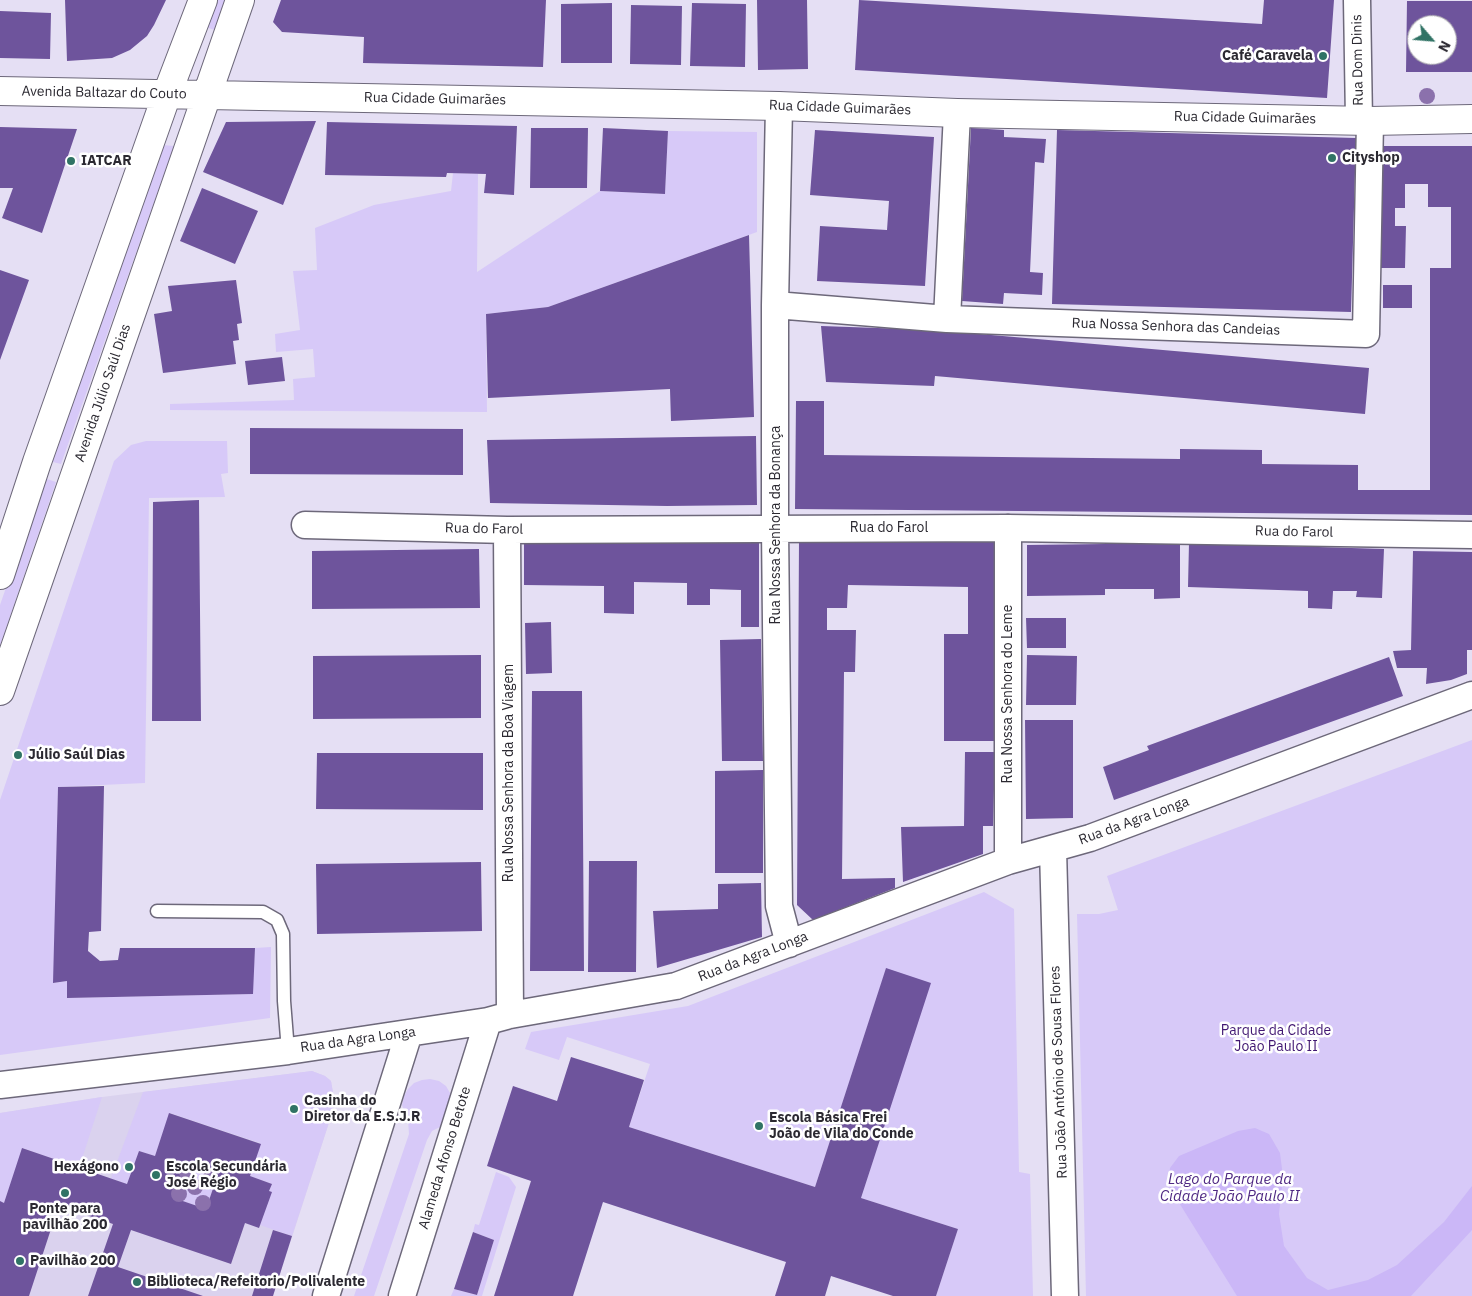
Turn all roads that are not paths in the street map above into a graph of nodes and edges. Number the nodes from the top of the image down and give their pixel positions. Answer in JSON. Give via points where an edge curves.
{"nodes":[{"id":1,"x":203,"y":0,"type":"edge"},
{"id":2,"x":240,"y":0,"type":"edge"},
{"id":3,"x":1357,"y":0,"type":"edge"},
{"id":4,"x":0,"y":91,"type":"edge"},
{"id":5,"x":167,"y":94,"type":"junction"},
{"id":6,"x":207,"y":95,"type":"junction"},
{"id":7,"x":779,"y":106,"type":"junction"},
{"id":8,"x":957,"y":113,"type":"junction"},
{"id":9,"x":1472,"y":119,"type":"edge"},
{"id":10,"x":1364,"y":120,"type":"junction"},
{"id":11,"x":775,"y":305,"type":"junction"},
{"id":12,"x":947,"y":319,"type":"junction"},
{"id":13,"x":305,"y":525,"type":"dead end"},
{"id":14,"x":775,"y":528,"type":"junction"},
{"id":15,"x":1008,"y":528,"type":"junction"},
{"id":16,"x":507,"y":530,"type":"junction"},
{"id":17,"x":1472,"y":535,"type":"edge"},
{"id":18,"x":0,"y":575,"type":"edge"},
{"id":19,"x":0,"y":691,"type":"edge"},
{"id":20,"x":1472,"y":695,"type":"edge"},
{"id":21,"x":1053,"y":849,"type":"junction"},
{"id":22,"x":1008,"y":861,"type":"junction"},
{"id":23,"x":157,"y":911,"type":"dead end"},
{"id":24,"x":789,"y":944,"type":"junction"},
{"id":25,"x":499,"y":1018,"type":"junction"},
{"id":26,"x":409,"y":1033,"type":"junction"},
{"id":27,"x":288,"y":1051,"type":"junction"},
{"id":28,"x":0,"y":1085,"type":"edge"},
{"id":29,"x":326,"y":1296,"type":"edge"},
{"id":30,"x":402,"y":1296,"type":"edge"},
{"id":31,"x":1065,"y":1296,"type":"edge"}],
"edges":[{"from":1,"to":5,"type":"main road"},
{"from":2,"to":6,"type":"main road","name":"Avenida Júlio Saúl Dias"},
{"from":3,"to":10,"type":"street","name":"Rua Dom Dinis"},
{"from":4,"to":5,"type":"main road","name":"Avenida Baltazar do Couto"},
{"from":5,"to":6,"type":"main road","name":"Avenida Baltazar do Couto"},
{"from":5,"to":18,"type":"main road"},
{"from":6,"to":7,"type":"main road","name":"Rua Cidade Guimarães"},
{"from":6,"to":19,"type":"main road","name":"Avenida Júlio Saúl Dias"},
{"from":7,"to":8,"type":"main road","name":"Rua Cidade Guimarães"},
{"from":7,"to":11,"type":"street","name":"Rua Nossa Senhora da Bonança"},
{"from":8,"to":10,"type":"main road","name":"Rua Cidade Guimarães"},
{"from":8,"to":12,"type":"street"},
{"from":9,"to":10,"type":"main road","name":"Rua Cidade Guimarães"},
{"from":10,"to":12,"type":"street","name":"Rua Nossa Senhora das Candeias","via":[[1366,334]]},
{"from":11,"to":12,"type":"street","name":"Rua Nossa Senhora das Candeias"},
{"from":11,"to":14,"type":"street","name":"Rua Nossa Senhora da Bonança"},
{"from":13,"to":16,"type":"street","name":"Rua do Farol"},
{"from":14,"to":15,"type":"street","name":"Rua do Farol"},
{"from":14,"to":16,"type":"street","name":"Rua do Farol"},
{"from":14,"to":24,"type":"street","name":"Rua Nossa Senhora da Bonança","via":[[779,906]]},
{"from":15,"to":17,"type":"street","name":"Rua do Farol"},
{"from":15,"to":22,"type":"street","name":"Rua Nossa Senhora do Leme"},
{"from":16,"to":25,"type":"street","name":"Rua Nossa Senhora da Boa Viagem"},
{"from":20,"to":21,"type":"street","name":"Rua da Agra Longa"},
{"from":21,"to":22,"type":"street","name":"Rua da Agra Longa"},
{"from":21,"to":31,"type":"street","name":"Rua João António de Sousa Flores"},
{"from":22,"to":24,"type":"street","name":"Rua da Agra Longa"},
{"from":23,"to":27,"type":"lane","via":[[263,912],[277,920],[283,934]]},
{"from":24,"to":25,"type":"street","name":"Rua da Agra Longa","via":[[676,986]]},
{"from":25,"to":26,"type":"street","name":"Rua da Agra Longa"},
{"from":25,"to":30,"type":"street","name":"Alameda Afonso Betote"},
{"from":26,"to":27,"type":"street","name":"Rua da Agra Longa"},
{"from":26,"to":29,"type":"street"},
{"from":27,"to":28,"type":"street","name":"Rua da Agra Longa"}]}
